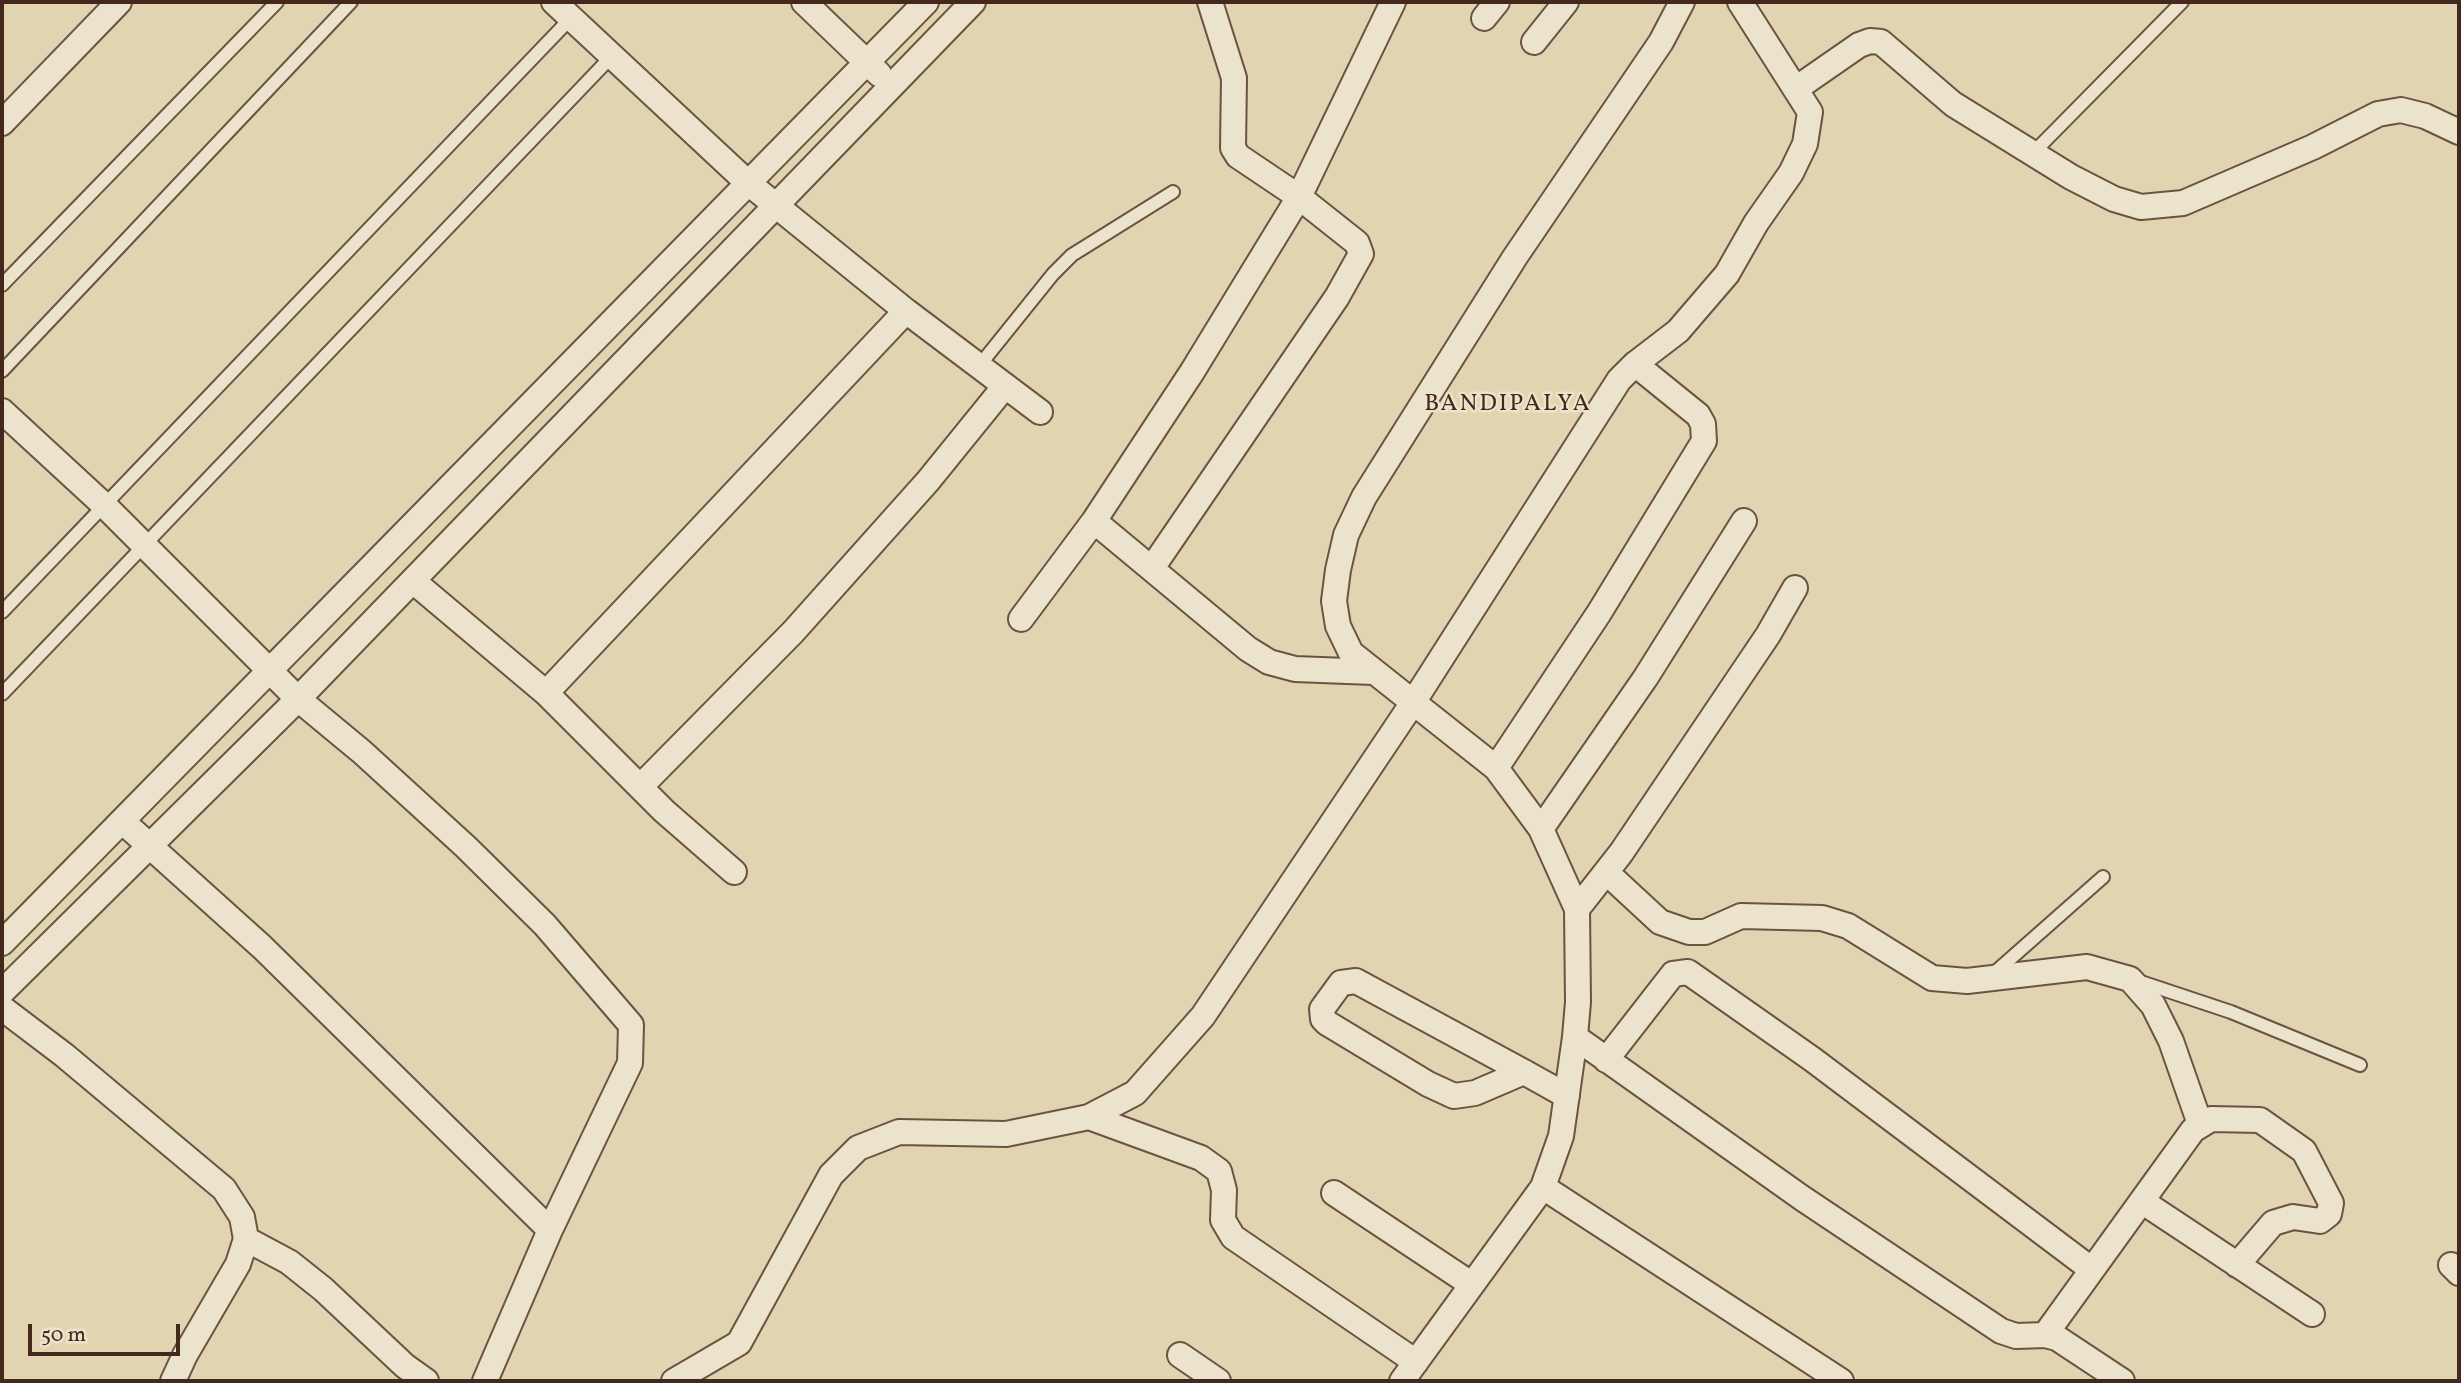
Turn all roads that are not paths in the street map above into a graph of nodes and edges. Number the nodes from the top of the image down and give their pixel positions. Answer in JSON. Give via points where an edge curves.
{"nodes":[{"id":1,"x":118,"y":2,"type":"edge"},
{"id":2,"x":277,"y":2,"type":"edge"},
{"id":3,"x":351,"y":2,"type":"edge"},
{"id":4,"x":804,"y":2,"type":"edge"},
{"id":5,"x":926,"y":2,"type":"edge"},
{"id":6,"x":973,"y":2,"type":"edge"},
{"id":7,"x":1210,"y":2,"type":"edge"},
{"id":8,"x":1393,"y":2,"type":"edge"},
{"id":9,"x":1566,"y":2,"type":"edge"},
{"id":10,"x":1682,"y":2,"type":"edge"},
{"id":11,"x":1740,"y":2,"type":"edge"},
{"id":12,"x":2182,"y":2,"type":"edge"},
{"id":13,"x":563,"y":10,"type":"edge"},
{"id":14,"x":1534,"y":42,"type":"dead end"},
{"id":15,"x":611,"y":57,"type":"junction"},
{"id":16,"x":867,"y":62,"type":"junction"},
{"id":17,"x":891,"y":87,"type":"junction"},
{"id":18,"x":1797,"y":88,"type":"junction"},
{"id":19,"x":2,"y":123,"type":"edge"},
{"id":20,"x":2459,"y":132,"type":"edge"},
{"id":21,"x":2033,"y":153,"type":"junction"},
{"id":22,"x":747,"y":182,"type":"junction"},
{"id":23,"x":1173,"y":192,"type":"dead end"},
{"id":24,"x":1299,"y":197,"type":"junction"},
{"id":25,"x":779,"y":204,"type":"junction"},
{"id":26,"x":2,"y":285,"type":"edge"},
{"id":27,"x":906,"y":310,"type":"junction"},
{"id":28,"x":1635,"y":364,"type":"junction"},
{"id":29,"x":979,"y":366,"type":"junction"},
{"id":30,"x":2,"y":371,"type":"edge"},
{"id":31,"x":1005,"y":386,"type":"junction"},
{"id":32,"x":2,"y":411,"type":"edge"},
{"id":33,"x":1040,"y":412,"type":"dead end"},
{"id":34,"x":105,"y":506,"type":"junction"},
{"id":35,"x":1094,"y":521,"type":"junction"},
{"id":36,"x":1744,"y":521,"type":"dead end"},
{"id":37,"x":146,"y":547,"type":"junction"},
{"id":38,"x":1152,"y":568,"type":"junction"},
{"id":39,"x":413,"y":581,"type":"junction"},
{"id":40,"x":1794,"y":588,"type":"dead end"},
{"id":41,"x":2,"y":612,"type":"edge"},
{"id":42,"x":1021,"y":619,"type":"dead end"},
{"id":43,"x":269,"y":670,"type":"junction"},
{"id":44,"x":1373,"y":672,"type":"junction"},
{"id":45,"x":546,"y":693,"type":"junction"},
{"id":46,"x":2,"y":694,"type":"edge"},
{"id":47,"x":298,"y":699,"type":"junction"},
{"id":48,"x":1414,"y":701,"type":"junction"},
{"id":49,"x":1496,"y":768,"type":"junction"},
{"id":50,"x":640,"y":787,"type":"junction"},
{"id":51,"x":122,"y":821,"type":"junction"},
{"id":52,"x":1541,"y":829,"type":"junction"},
{"id":53,"x":148,"y":846,"type":"junction"},
{"id":54,"x":734,"y":872,"type":"dead end"},
{"id":55,"x":1606,"y":872,"type":"junction"},
{"id":56,"x":2103,"y":877,"type":"dead end"},
{"id":57,"x":1577,"y":909,"type":"junction"},
{"id":58,"x":2,"y":943,"type":"edge"},
{"id":59,"x":1989,"y":978,"type":"junction"},
{"id":60,"x":2130,"y":979,"type":"junction"},
{"id":61,"x":2,"y":992,"type":"edge"},
{"id":62,"x":2,"y":1008,"type":"edge"},
{"id":63,"x":1575,"y":1037,"type":"junction"},
{"id":64,"x":1606,"y":1060,"type":"junction"},
{"id":65,"x":2360,"y":1065,"type":"dead end"},
{"id":66,"x":1524,"y":1072,"type":"junction"},
{"id":67,"x":1567,"y":1096,"type":"junction"},
{"id":68,"x":1089,"y":1117,"type":"junction"},
{"id":69,"x":2200,"y":1124,"type":"junction"},
{"id":70,"x":1543,"y":1188,"type":"junction"},
{"id":71,"x":1334,"y":1193,"type":"dead end"},
{"id":72,"x":2143,"y":1202,"type":"junction"},
{"id":73,"x":550,"y":1230,"type":"junction"},
{"id":74,"x":246,"y":1239,"type":"junction"},
{"id":75,"x":2237,"y":1265,"type":"junction"},
{"id":76,"x":2091,"y":1269,"type":"junction"},
{"id":77,"x":1471,"y":1284,"type":"junction"},
{"id":78,"x":2312,"y":1314,"type":"dead end"},
{"id":79,"x":2045,"y":1335,"type":"junction"},
{"id":80,"x":1180,"y":1355,"type":"dead end"},
{"id":81,"x":1409,"y":1372,"type":"edge"},
{"id":82,"x":173,"y":1381,"type":"edge"},
{"id":83,"x":426,"y":1381,"type":"edge"},
{"id":84,"x":485,"y":1381,"type":"edge"},
{"id":85,"x":674,"y":1381,"type":"edge"},
{"id":86,"x":1218,"y":1381,"type":"edge"},
{"id":87,"x":1841,"y":1381,"type":"edge"},
{"id":88,"x":2122,"y":1381,"type":"edge"}],
"edges":[{"from":1,"to":19,"type":"street"},
{"from":2,"to":26,"type":"lane"},
{"from":3,"to":30,"type":"lane"},
{"from":4,"to":16,"type":"street"},
{"from":5,"to":16,"type":"street"},
{"from":6,"to":17,"type":"street"},
{"from":7,"to":24,"type":"street","via":[[1234,78],[1233,148]]},
{"from":8,"to":24,"type":"street"},
{"from":9,"to":14,"type":"street"},
{"from":10,"to":44,"type":"street","via":[[1661,42],[1537,223],[1364,497],[1346,535],[1334,601],[1338,626],[1351,653]]},
{"from":11,"to":18,"type":"street"},
{"from":12,"to":21,"type":"lane"},
{"from":13,"to":15,"type":"street"},
{"from":13,"to":34,"type":"lane"},
{"from":15,"to":22,"type":"street"},
{"from":15,"to":37,"type":"lane"},
{"from":16,"to":17,"type":"street"},
{"from":16,"to":22,"type":"street"},
{"from":17,"to":25,"type":"street"},
{"from":18,"to":21,"type":"street","via":[[1859,45],[1881,42],[1953,104]]},
{"from":18,"to":28,"type":"street","via":[[1810,112],[1810,126],[1791,173],[1727,274],[1678,331]]},
{"from":20,"to":21,"type":"street","via":[[2400,110],[2378,114],[2183,203],[2160,207],[2114,199]]},
{"from":22,"to":25,"type":"street"},
{"from":22,"to":43,"type":"street"},
{"from":23,"to":29,"type":"lane","via":[[1072,256]]},
{"from":24,"to":35,"type":"street"},
{"from":24,"to":38,"type":"street","via":[[1357,243],[1361,254]]},
{"from":25,"to":27,"type":"street"},
{"from":25,"to":39,"type":"street"},
{"from":27,"to":29,"type":"street"},
{"from":27,"to":45,"type":"street"},
{"from":28,"to":48,"type":"street","via":[[1619,380]]},
{"from":28,"to":49,"type":"street","via":[[1698,415],[1704,441],[1599,613]]},
{"from":29,"to":31,"type":"street"},
{"from":31,"to":33,"type":"street"},
{"from":31,"to":50,"type":"street","via":[[928,481],[793,632]]},
{"from":32,"to":34,"type":"street"},
{"from":34,"to":37,"type":"street"},
{"from":34,"to":41,"type":"lane"},
{"from":35,"to":38,"type":"street"},
{"from":35,"to":42,"type":"street"},
{"from":36,"to":52,"type":"street","via":[[1646,677]]},
{"from":37,"to":43,"type":"street"},
{"from":37,"to":46,"type":"lane"},
{"from":38,"to":44,"type":"street","via":[[1269,662]]},
{"from":39,"to":45,"type":"street"},
{"from":39,"to":47,"type":"street"},
{"from":40,"to":55,"type":"street","via":[[1768,635]]},
{"from":43,"to":47,"type":"street"},
{"from":43,"to":51,"type":"street"},
{"from":44,"to":48,"type":"street"},
{"from":45,"to":50,"type":"street"},
{"from":47,"to":53,"type":"street"},
{"from":47,"to":73,"type":"street","via":[[476,856],[545,925],[631,1025],[630,1063]]},
{"from":48,"to":49,"type":"street"},
{"from":48,"to":68,"type":"street","via":[[1203,1016],[1135,1093]]},
{"from":49,"to":52,"type":"street"},
{"from":50,"to":54,"type":"street"},
{"from":51,"to":53,"type":"street"},
{"from":51,"to":58,"type":"street"},
{"from":52,"to":57,"type":"street"},
{"from":53,"to":61,"type":"street"},
{"from":53,"to":73,"type":"street","via":[[262,947]]},
{"from":55,"to":57,"type":"street"},
{"from":55,"to":59,"type":"street","via":[[1660,922],[1676,929],[1705,932],[1741,916],[1822,918],[1848,926],[1932,978]]},
{"from":56,"to":59,"type":"lane"},
{"from":57,"to":63,"type":"street"},
{"from":59,"to":60,"type":"street","via":[[2087,967]]},
{"from":60,"to":65,"type":"lane","via":[[2231,1012]]},
{"from":60,"to":69,"type":"street","via":[[2153,1005],[2171,1041]]},
{"from":62,"to":74,"type":"street","via":[[223,1189],[242,1217]]},
{"from":63,"to":64,"type":"street"},
{"from":63,"to":67,"type":"street"},
{"from":64,"to":76,"type":"street","via":[[1673,974],[1688,972],[1812,1059]]},
{"from":64,"to":79,"type":"street","via":[[2001,1331],[2016,1336]]},
{"from":66,"to":66,"type":"street","via":[[1356,981],[1341,983],[1322,1009],[1327,1023],[1454,1096],[1475,1093]]},
{"from":66,"to":67,"type":"street"},
{"from":67,"to":70,"type":"street","via":[[1561,1136]]},
{"from":68,"to":81,"type":"street","via":[[1201,1158],[1219,1171],[1223,1220],[1233,1237]]},
{"from":68,"to":85,"type":"street","via":[[1006,1135],[899,1132],[858,1148],[831,1175],[739,1343]]},
{"from":69,"to":72,"type":"street"},
{"from":69,"to":75,"type":"street","via":[[2211,1119],[2260,1121],[2310,1158],[2331,1203],[2329,1214],[2320,1221],[2293,1216],[2273,1223]]},
{"from":70,"to":77,"type":"street"},
{"from":70,"to":87,"type":"street"},
{"from":71,"to":77,"type":"street"},
{"from":72,"to":75,"type":"street"},
{"from":72,"to":76,"type":"street"},
{"from":73,"to":84,"type":"street"},
{"from":74,"to":82,"type":"street","via":[[238,1264]]},
{"from":74,"to":83,"type":"street","via":[[315,1282]]},
{"from":75,"to":78,"type":"street"},
{"from":76,"to":79,"type":"street"},
{"from":77,"to":81,"type":"street"},
{"from":79,"to":88,"type":"street","via":[[2067,1344]]},
{"from":80,"to":86,"type":"street"}]}
